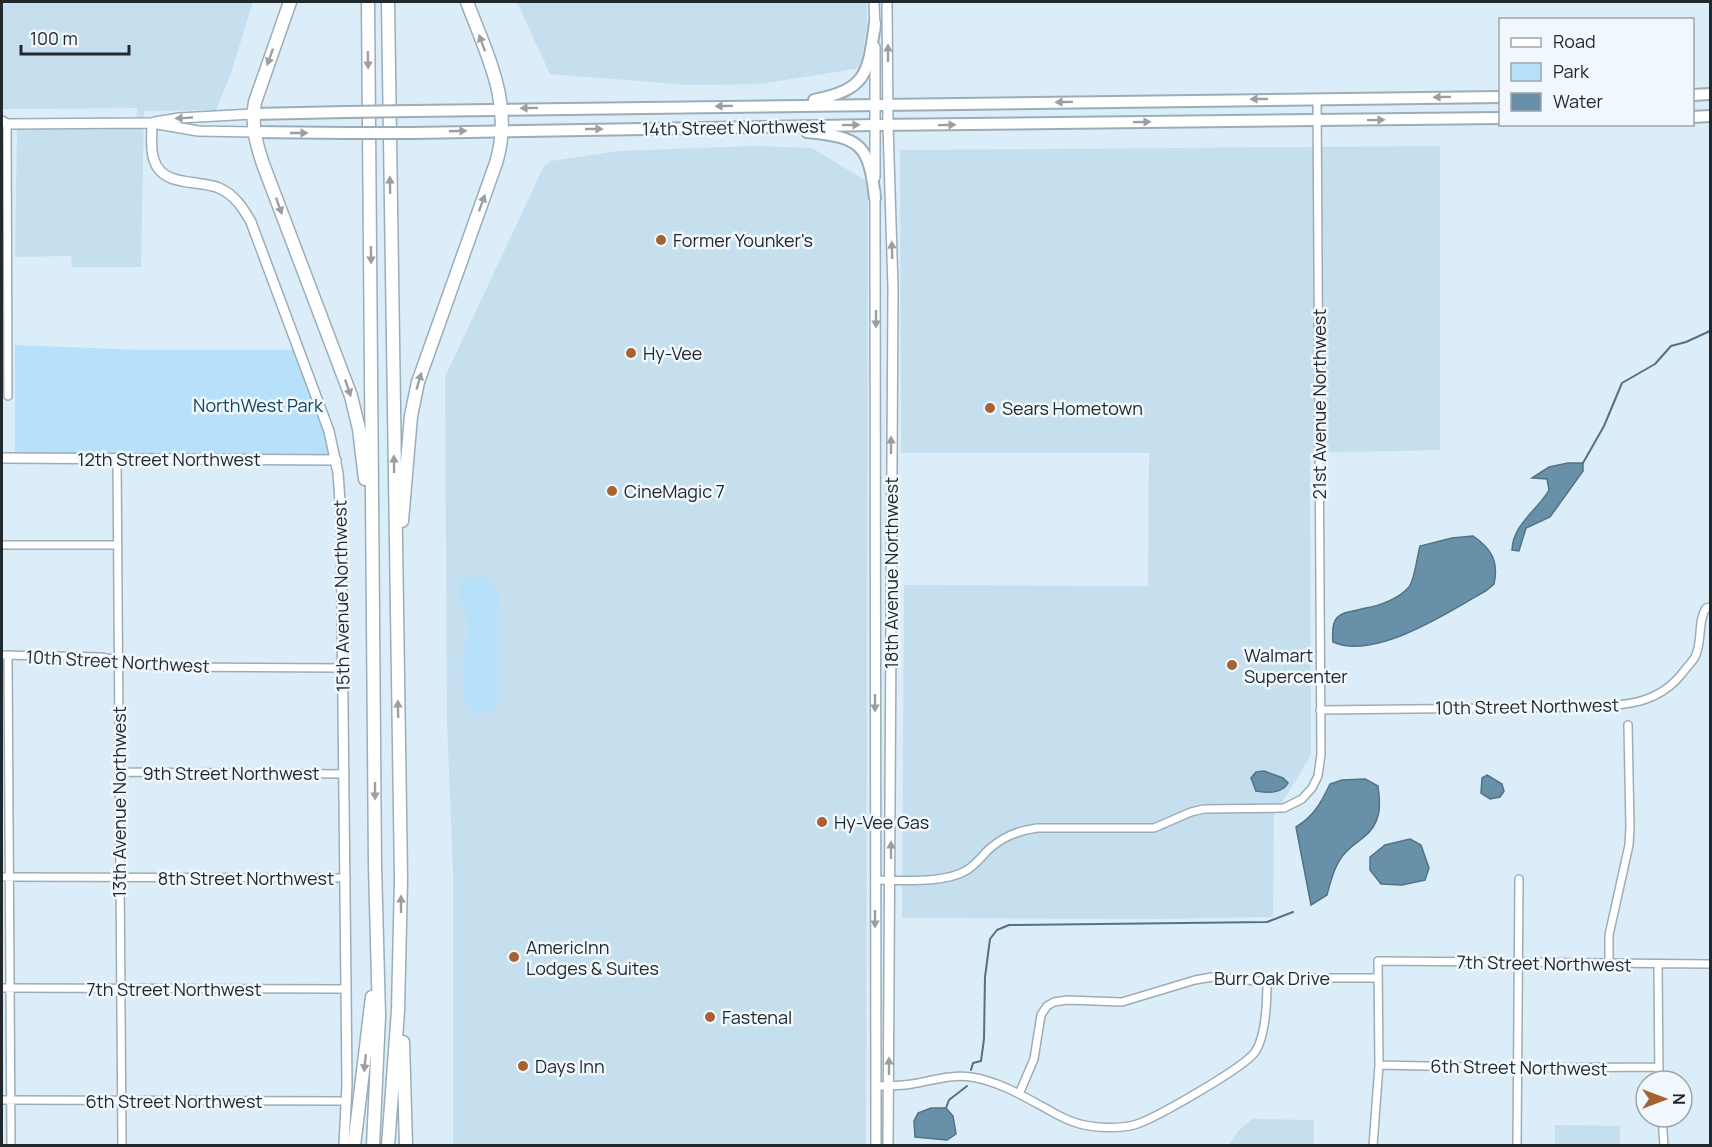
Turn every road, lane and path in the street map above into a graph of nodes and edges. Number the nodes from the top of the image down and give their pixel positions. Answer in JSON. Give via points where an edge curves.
{"nodes":[{"id":1,"x":290,"y":2,"type":"edge"},
{"id":2,"x":368,"y":2,"type":"edge"},
{"id":3,"x":388,"y":2,"type":"edge"},
{"id":4,"x":467,"y":2,"type":"edge"},
{"id":5,"x":873,"y":2,"type":"edge"},
{"id":6,"x":887,"y":2,"type":"edge"},
{"id":7,"x":875,"y":23,"type":"junction"},
{"id":8,"x":1694,"y":94,"type":"edge"},
{"id":9,"x":1710,"y":94,"type":"edge"},
{"id":10,"x":1499,"y":97,"type":"edge"},
{"id":11,"x":1317,"y":98,"type":"junction"},
{"id":12,"x":874,"y":104,"type":"junction"},
{"id":13,"x":888,"y":104,"type":"junction"},
{"id":14,"x":757,"y":105,"type":"junction"},
{"id":15,"x":503,"y":109,"type":"junction"},
{"id":16,"x":253,"y":114,"type":"junction"},
{"id":17,"x":1710,"y":116,"type":"edge"},
{"id":18,"x":1694,"y":117,"type":"edge"},
{"id":19,"x":1499,"y":118,"type":"edge"},
{"id":20,"x":1317,"y":120,"type":"junction"},
{"id":21,"x":152,"y":123,"type":"junction"},
{"id":22,"x":3,"y":124,"type":"edge"},
{"id":23,"x":874,"y":125,"type":"junction"},
{"id":24,"x":888,"y":125,"type":"junction"},
{"id":25,"x":756,"y":127,"type":"junction"},
{"id":26,"x":503,"y":130,"type":"junction"},
{"id":27,"x":253,"y":132,"type":"junction"},
{"id":28,"x":4,"y":178,"type":"edge"},
{"id":29,"x":875,"y":198,"type":"junction"},
{"id":30,"x":8,"y":396,"type":"dead end"},
{"id":31,"x":2,"y":458,"type":"edge"},
{"id":32,"x":117,"y":459,"type":"junction"},
{"id":33,"x":336,"y":460,"type":"junction"},
{"id":34,"x":2,"y":545,"type":"edge"},
{"id":35,"x":118,"y":545,"type":"junction"},
{"id":36,"x":1710,"y":607,"type":"edge"},
{"id":37,"x":397,"y":627,"type":"junction"},
{"id":38,"x":373,"y":628,"type":"junction"},
{"id":39,"x":5,"y":655,"type":"edge"},
{"id":40,"x":118,"y":659,"type":"junction"},
{"id":41,"x":343,"y":668,"type":"junction"},
{"id":42,"x":1320,"y":710,"type":"junction"},
{"id":43,"x":1628,"y":725,"type":"dead end"},
{"id":44,"x":5,"y":767,"type":"edge"},
{"id":45,"x":119,"y":772,"type":"junction"},
{"id":46,"x":344,"y":774,"type":"junction"},
{"id":47,"x":6,"y":877,"type":"edge"},
{"id":48,"x":120,"y":878,"type":"junction"},
{"id":49,"x":346,"y":878,"type":"junction"},
{"id":50,"x":1519,"y":879,"type":"dead end"},
{"id":51,"x":875,"y":880,"type":"junction"},
{"id":52,"x":891,"y":880,"type":"junction"},
{"id":53,"x":377,"y":942,"type":"junction"},
{"id":54,"x":1519,"y":962,"type":"junction"},
{"id":55,"x":400,"y":963,"type":"junction"},
{"id":56,"x":1609,"y":963,"type":"junction"},
{"id":57,"x":1658,"y":964,"type":"junction"},
{"id":58,"x":1710,"y":964,"type":"edge"},
{"id":59,"x":1378,"y":978,"type":"junction"},
{"id":60,"x":1267,"y":981,"type":"junction"},
{"id":61,"x":2,"y":988,"type":"edge"},
{"id":62,"x":10,"y":988,"type":"junction"},
{"id":63,"x":121,"y":989,"type":"junction"},
{"id":64,"x":346,"y":989,"type":"junction"},
{"id":65,"x":1379,"y":1065,"type":"junction"},
{"id":66,"x":1658,"y":1067,"type":"joint"},
{"id":67,"x":1517,"y":1068,"type":"junction"},
{"id":68,"x":876,"y":1086,"type":"junction"},
{"id":69,"x":889,"y":1086,"type":"junction"},
{"id":70,"x":1019,"y":1094,"type":"junction"},
{"id":71,"x":2,"y":1100,"type":"edge"},
{"id":72,"x":11,"y":1100,"type":"junction"},
{"id":73,"x":122,"y":1100,"type":"junction"},
{"id":74,"x":347,"y":1101,"type":"junction"},
{"id":75,"x":1663,"y":1129,"type":"edge"},
{"id":76,"x":11,"y":1146,"type":"edge"},
{"id":77,"x":122,"y":1146,"type":"edge"},
{"id":78,"x":344,"y":1146,"type":"edge"},
{"id":79,"x":354,"y":1146,"type":"edge"},
{"id":80,"x":373,"y":1146,"type":"edge"},
{"id":81,"x":388,"y":1146,"type":"edge"},
{"id":82,"x":406,"y":1146,"type":"edge"},
{"id":83,"x":876,"y":1146,"type":"edge"},
{"id":84,"x":888,"y":1146,"type":"edge"},
{"id":85,"x":1373,"y":1146,"type":"edge"},
{"id":86,"x":1517,"y":1146,"type":"edge"},
{"id":87,"x":1664,"y":1146,"type":"edge"}],
"edges":[{"from":1,"to":16,"type":"highway","one_way":true},
{"from":2,"to":38,"type":"highway","one_way":true},
{"from":37,"to":3,"type":"highway","one_way":true},
{"from":15,"to":4,"type":"highway","one_way":true},
{"from":5,"to":7,"type":"street","name":"18th Avenue Northwest"},
{"from":13,"to":6,"type":"street","name":"18th Avenue Northwest","one_way":true},
{"from":7,"to":12,"type":"street","name":"18th Avenue Northwest"},
{"from":7,"to":14,"type":"main road","via":[[868,66],[854,86],[816,99]]},
{"from":8,"to":9,"type":"main road"},
{"from":10,"to":11,"type":"main road","name":"14th Street Northwest","one_way":true},
{"from":11,"to":13,"type":"main road","name":"14th Street Northwest","one_way":true},
{"from":11,"to":20,"type":"street","name":"21st Avenue Northwest"},
{"from":12,"to":13,"type":"main road","name":"14th Street Northwest"},
{"from":12,"to":14,"type":"main road","name":"14th Street Northwest"},
{"from":12,"to":23,"type":"street","name":"18th Avenue Northwest"},
{"from":13,"to":24,"type":"street","name":"18th Avenue Northwest"},
{"from":14,"to":15,"type":"main road","name":"14th Street Northwest","one_way":true},
{"from":15,"to":16,"type":"main road","name":"14th Street Northwest","bridge":true},
{"from":15,"to":26,"type":"highway"},
{"from":16,"to":21,"type":"street","name":"14th Street Northwest","one_way":true},
{"from":16,"to":27,"type":"highway"},
{"from":17,"to":18,"type":"main road"},
{"from":20,"to":19,"type":"main road","name":"14th Street Northwest","one_way":true},
{"from":24,"to":20,"type":"main road","name":"14th Street Northwest","one_way":true},
{"from":20,"to":42,"type":"street","name":"21st Avenue Northwest"},
{"from":21,"to":22,"type":"street","name":"14th Street Northwest"},
{"from":21,"to":27,"type":"street","name":"14th Street Northwest","via":[[198,131]]},
{"from":21,"to":33,"type":"street","name":"15th Avenue Northwest","via":[[153,157],[164,175],[222,189],[238,202],[251,222],[320,404]]},
{"from":22,"to":28,"type":"street"},
{"from":23,"to":24,"type":"main road","name":"14th Street Northwest"},
{"from":25,"to":23,"type":"main road","name":"14th Street Northwest","one_way":true},
{"from":23,"to":29,"type":"street","name":"18th Avenue Northwest"},
{"from":52,"to":24,"type":"street","name":"18th Avenue Northwest","one_way":true,"via":[[893,288]]},
{"from":26,"to":25,"type":"main road","name":"14th Street Northwest","one_way":true},
{"from":25,"to":29,"type":"main road","via":[[849,139],[867,155]]},
{"from":27,"to":26,"type":"main road","name":"14th Street Northwest","one_way":true,"bridge":true},
{"from":37,"to":26,"type":"highway","one_way":true,"via":[[414,399],[496,163]]},
{"from":27,"to":38,"type":"highway","one_way":true,"via":[[356,415],[365,473]]},
{"from":28,"to":30,"type":"street"},
{"from":29,"to":51,"type":"street","name":"18th Avenue Northwest","one_way":true},
{"from":31,"to":32,"type":"street","name":"12th Street Northwest"},
{"from":32,"to":33,"type":"street","name":"12th Street Northwest"},
{"from":32,"to":35,"type":"street","name":"13th Avenue Northwest"},
{"from":33,"to":41,"type":"street","name":"15th Avenue Northwest","via":[[341,516]]},
{"from":34,"to":35,"type":"street"},
{"from":35,"to":40,"type":"street","name":"13th Avenue Northwest"},
{"from":36,"to":42,"type":"street","name":"10th Street Northwest","via":[[1701,616],[1702,632],[1695,657],[1667,690],[1644,701],[1592,707]]},
{"from":55,"to":37,"type":"highway","one_way":true},
{"from":38,"to":53,"type":"highway","one_way":true},
{"from":39,"to":40,"type":"street","name":"10th Street Northwest"},
{"from":39,"to":44,"type":"street"},
{"from":40,"to":41,"type":"street","name":"10th Street Northwest","via":[[163,667]]},
{"from":40,"to":45,"type":"street","name":"13th Avenue Northwest"},
{"from":41,"to":46,"type":"street","name":"15th Avenue Northwest"},
{"from":42,"to":52,"type":"street","via":[[1318,776],[1308,792],[1291,805],[1277,809],[1204,809],[1154,828],[1018,831],[951,877]]},
{"from":43,"to":56,"type":"street","via":[[1629,845],[1609,935]]},
{"from":44,"to":47,"type":"street"},
{"from":45,"to":46,"type":"street","name":"9th Street Northwest"},
{"from":45,"to":48,"type":"street","name":"13th Avenue Northwest"},
{"from":46,"to":49,"type":"street","name":"15th Avenue Northwest"},
{"from":47,"to":48,"type":"street","name":"8th Street Northwest"},
{"from":47,"to":62,"type":"street"},
{"from":48,"to":49,"type":"street","name":"8th Street Northwest"},
{"from":48,"to":63,"type":"street","name":"13th Avenue Northwest"},
{"from":49,"to":64,"type":"street","name":"15th Avenue Northwest"},
{"from":50,"to":54,"type":"street"},
{"from":51,"to":52,"type":"street"},
{"from":51,"to":68,"type":"street","name":"18th Avenue Northwest","one_way":true},
{"from":69,"to":52,"type":"street","name":"18th Avenue Northwest","one_way":true},
{"from":53,"to":79,"type":"highway","one_way":true},
{"from":53,"to":80,"type":"highway","via":[[378,1052]]},
{"from":54,"to":56,"type":"street","name":"7th Street Northwest"},
{"from":54,"to":59,"type":"street","name":"7th Street Northwest","via":[[1378,960]]},
{"from":54,"to":67,"type":"street"},
{"from":55,"to":81,"type":"highway"},
{"from":55,"to":82,"type":"highway"},
{"from":56,"to":57,"type":"street","name":"7th Street Northwest"},
{"from":57,"to":58,"type":"street","name":"7th Street Northwest"},
{"from":57,"to":66,"type":"street"},
{"from":59,"to":60,"type":"street","name":"Burr Oak Drive"},
{"from":59,"to":65,"type":"street"},
{"from":60,"to":70,"type":"street","name":"Burr Oak Drive","via":[[1212,977],[1122,1002],[1054,1002],[1041,1015],[1034,1059]]},
{"from":60,"to":70,"type":"street","via":[[1267,1005],[1259,1046],[1253,1056],[1150,1118],[1126,1126],[1088,1126],[1072,1122]]},
{"from":61,"to":62,"type":"street","name":"7th Street Northwest"},
{"from":62,"to":63,"type":"street","name":"7th Street Northwest"},
{"from":62,"to":72,"type":"street"},
{"from":63,"to":64,"type":"street","name":"7th Street Northwest"},
{"from":63,"to":73,"type":"street","name":"13th Avenue Northwest"},
{"from":64,"to":74,"type":"street","name":"15th Avenue Northwest"},
{"from":65,"to":67,"type":"street","name":"6th Street Northwest"},
{"from":65,"to":85,"type":"street"},
{"from":66,"to":67,"type":"street","name":"6th Street Northwest"},
{"from":67,"to":86,"type":"street"},
{"from":68,"to":69,"type":"street"},
{"from":68,"to":83,"type":"street","name":"18th Avenue Northwest"},
{"from":69,"to":70,"type":"street","via":[[963,1076]]},
{"from":69,"to":84,"type":"street","name":"18th Avenue Northwest"},
{"from":71,"to":72,"type":"street","name":"6th Street Northwest"},
{"from":72,"to":73,"type":"street","name":"6th Street Northwest"},
{"from":72,"to":76,"type":"street"},
{"from":73,"to":74,"type":"street","name":"6th Street Northwest"},
{"from":73,"to":77,"type":"street","name":"13th Avenue Northwest"},
{"from":74,"to":78,"type":"street","name":"15th Avenue Northwest"},
{"from":75,"to":87,"type":"street"}]}
